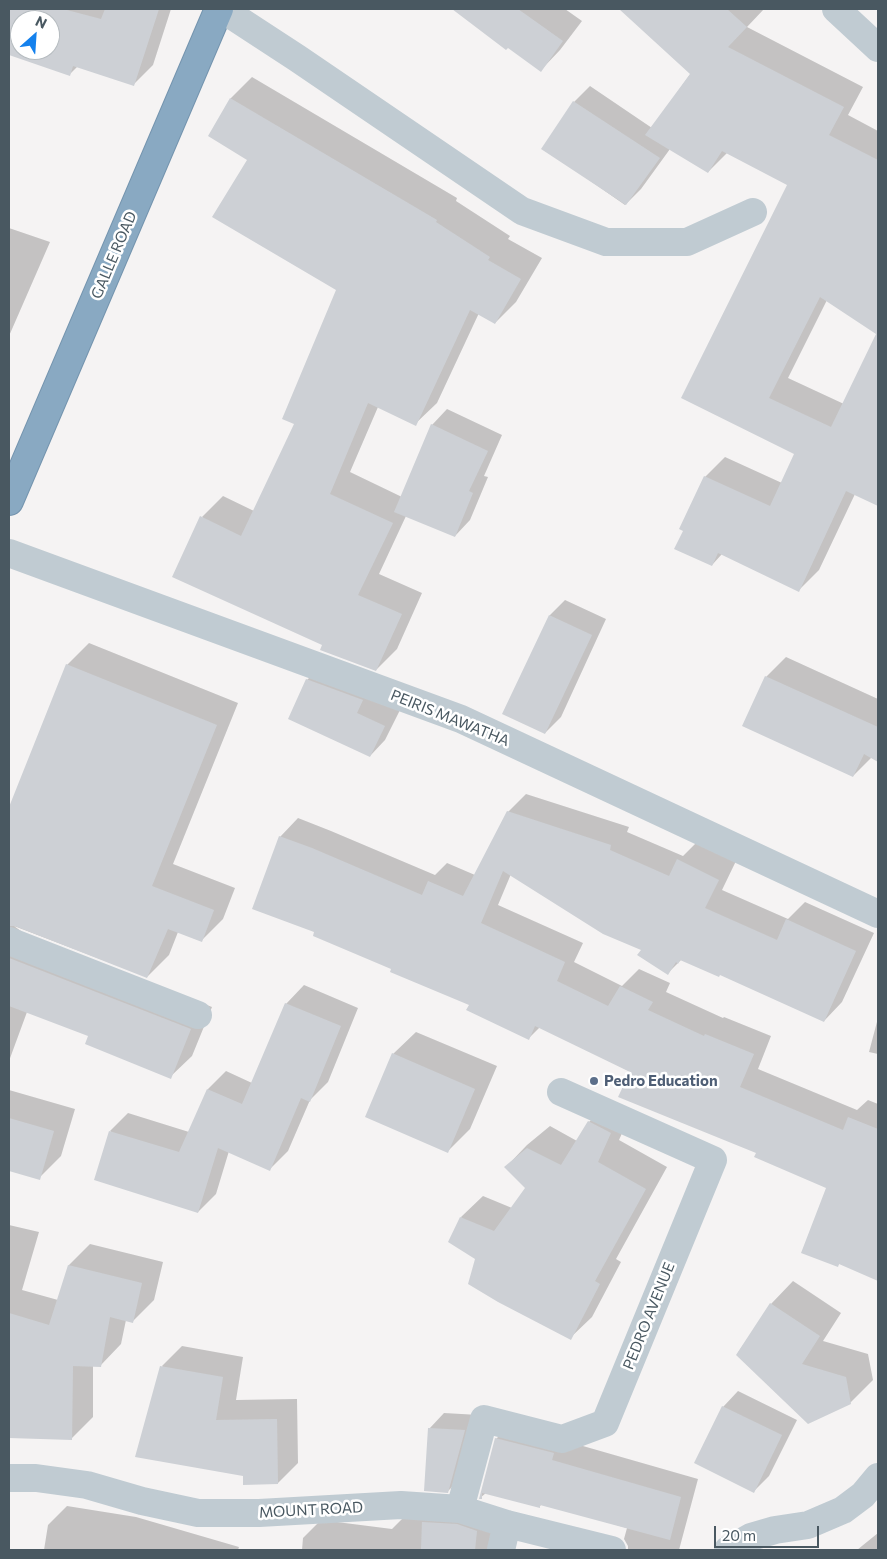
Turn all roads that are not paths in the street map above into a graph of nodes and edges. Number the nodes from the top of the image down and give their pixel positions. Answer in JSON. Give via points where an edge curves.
{"nodes":[{"id":1,"x":220,"y":9,"type":"edge"},
{"id":2,"x":836,"y":9,"type":"edge"},
{"id":3,"x":878,"y":48,"type":"edge"},
{"id":4,"x":753,"y":212,"type":"dead end"},
{"id":5,"x":9,"y":501,"type":"edge"},
{"id":6,"x":9,"y":553,"type":"edge"},
{"id":7,"x":878,"y":914,"type":"edge"},
{"id":8,"x":9,"y":941,"type":"edge"},
{"id":9,"x":198,"y":1015,"type":"dead end"},
{"id":10,"x":561,"y":1092,"type":"dead end"},
{"id":11,"x":878,"y":1477,"type":"edge"},
{"id":12,"x":9,"y":1478,"type":"edge"},
{"id":13,"x":460,"y":1509,"type":"junction"},
{"id":14,"x":507,"y":1524,"type":"junction"},
{"id":15,"x":501,"y":1550,"type":"edge"},
{"id":16,"x":612,"y":1550,"type":"edge"},
{"id":17,"x":728,"y":1550,"type":"edge"}],
"edges":[{"from":1,"to":4,"type":"street","via":[[522,211],[606,242],[687,242]]},
{"from":1,"to":5,"type":"highway","name":"GALLE ROAD"},
{"from":2,"to":3,"type":"street"},
{"from":6,"to":7,"type":"street","name":"PEIRIS MAWATHA","via":[[461,719]]},
{"from":8,"to":9,"type":"street"},
{"from":10,"to":13,"type":"street","name":"PEDRO AVENUE","via":[[713,1160],[605,1423],[562,1439],[484,1419]]},
{"from":11,"to":17,"type":"street","via":[[863,1495],[843,1510],[808,1525],[751,1537]]},
{"from":12,"to":13,"type":"street","name":"MOUNT ROAD","via":[[87,1485],[198,1513],[259,1513],[401,1504]]},
{"from":13,"to":14,"type":"street","name":"MOUNT ROAD"},
{"from":14,"to":15,"type":"street"},
{"from":14,"to":16,"type":"street","name":"MOUNT ROAD"}]}
